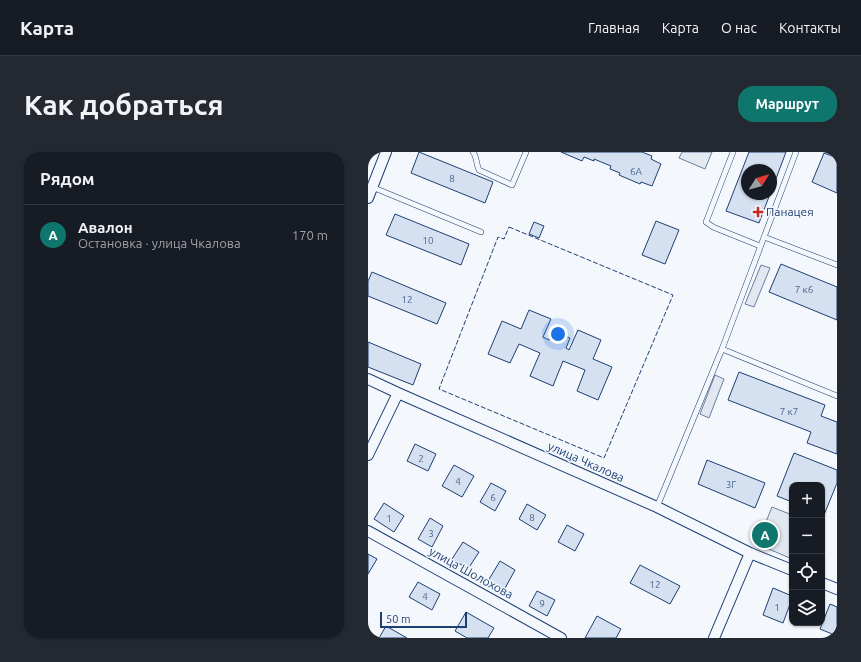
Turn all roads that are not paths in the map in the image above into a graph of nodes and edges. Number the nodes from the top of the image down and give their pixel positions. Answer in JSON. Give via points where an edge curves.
{"nodes":[{"id":1,"x":386,"y":152,"type":"edge"},
{"id":2,"x":473,"y":152,"type":"edge"},
{"id":3,"x":526,"y":152,"type":"edge"},
{"id":4,"x":734,"y":152,"type":"edge"},
{"id":5,"x":796,"y":152,"type":"edge"},
{"id":6,"x":372,"y":187,"type":"junction"},
{"id":7,"x":368,"y":198,"type":"edge"},
{"id":8,"x":481,"y":232,"type":"dead end"},
{"id":9,"x":764,"y":237,"type":"junction"},
{"id":10,"x":760,"y":246,"type":"junction"},
{"id":11,"x":837,"y":265,"type":"edge"},
{"id":12,"x":722,"y":349,"type":"junction"},
{"id":13,"x":368,"y":379,"type":"edge"},
{"id":14,"x":398,"y":393,"type":"junction"},
{"id":15,"x":837,"y":396,"type":"edge"},
{"id":16,"x":368,"y":455,"type":"edge"},
{"id":17,"x":657,"y":507,"type":"junction"},
{"id":18,"x":368,"y":531,"type":"edge"},
{"id":19,"x":750,"y":553,"type":"junction"},
{"id":20,"x":789,"y":569,"type":"edge"},
{"id":21,"x":825,"y":584,"type":"edge"},
{"id":22,"x":837,"y":589,"type":"edge"},
{"id":23,"x":561,"y":638,"type":"edge"},
{"id":24,"x":714,"y":638,"type":"edge"}],
"edges":[{"from":1,"to":6,"type":"street"},
{"from":2,"to":3,"type":"lane","via":[[480,170],[512,185]]},
{"from":4,"to":10,"type":"lane","via":[[706,222]]},
{"from":5,"to":9,"type":"lane"},
{"from":6,"to":7,"type":"street"},
{"from":6,"to":8,"type":"lane"},
{"from":9,"to":10,"type":"lane"},
{"from":9,"to":11,"type":"lane"},
{"from":10,"to":12,"type":"lane"},
{"from":12,"to":15,"type":"lane"},
{"from":12,"to":17,"type":"lane"},
{"from":13,"to":14,"type":"street","name":"улица Чкалова"},
{"from":14,"to":16,"type":"street"},
{"from":14,"to":17,"type":"street","name":"улица Чкалова"},
{"from":17,"to":19,"type":"street","name":"улица Чкалова"},
{"from":18,"to":23,"type":"street","name":"улица Шолохова"},
{"from":19,"to":20,"type":"street","name":"улица Чкалова"},
{"from":19,"to":24,"type":"street"},
{"from":21,"to":22,"type":"street"}]}
